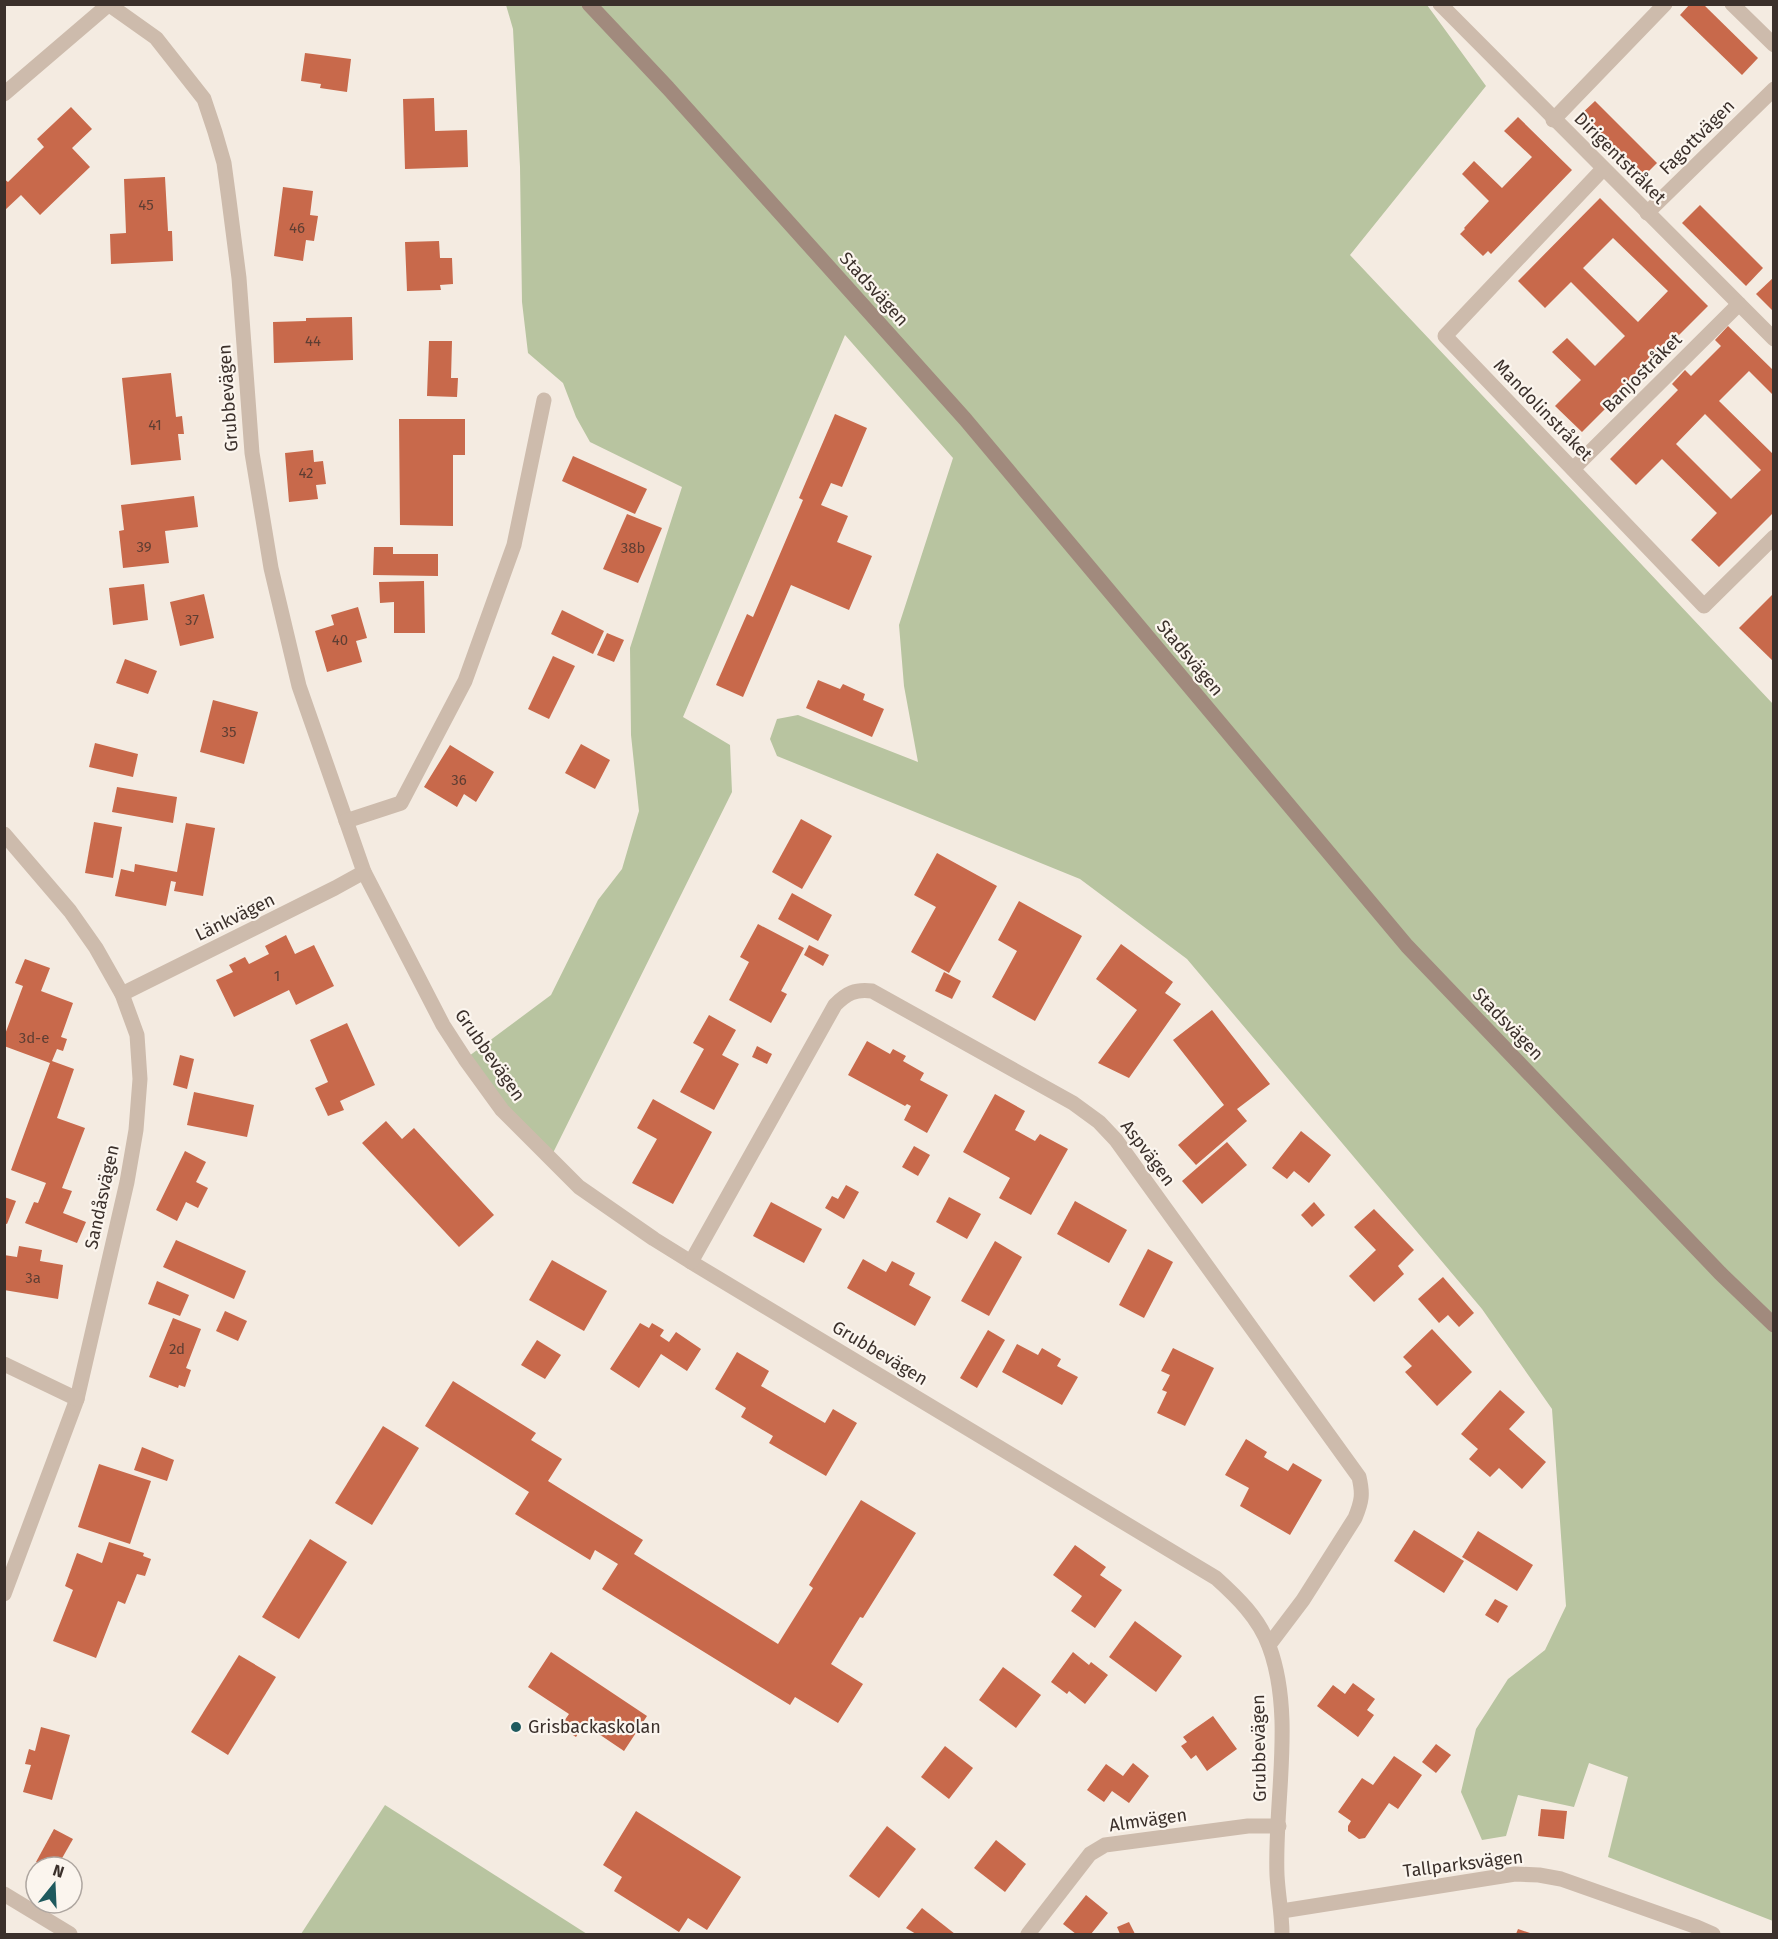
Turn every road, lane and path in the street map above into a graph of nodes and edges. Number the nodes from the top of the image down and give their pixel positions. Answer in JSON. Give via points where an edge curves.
{"nodes":[{"id":1,"x":589,"y":4,"type":"edge"},
{"id":2,"x":1440,"y":4,"type":"edge"},
{"id":3,"x":1665,"y":4,"type":"edge"},
{"id":4,"x":1732,"y":4,"type":"edge"},
{"id":5,"x":108,"y":5,"type":"edge"},
{"id":6,"x":1773,"y":45,"type":"edge"},
{"id":7,"x":1773,"y":89,"type":"edge"},
{"id":8,"x":4,"y":94,"type":"edge"},
{"id":9,"x":1553,"y":120,"type":"junction"},
{"id":10,"x":1603,"y":168,"type":"junction"},
{"id":11,"x":1647,"y":213,"type":"junction"},
{"id":12,"x":1739,"y":304,"type":"junction"},
{"id":13,"x":1773,"y":339,"type":"edge"},
{"id":14,"x":544,"y":400,"type":"dead end"},
{"id":15,"x":1573,"y":469,"type":"junction"},
{"id":16,"x":1773,"y":537,"type":"edge"},
{"id":17,"x":346,"y":821,"type":"junction"},
{"id":18,"x":4,"y":834,"type":"edge"},
{"id":19,"x":364,"y":872,"type":"junction"},
{"id":20,"x":122,"y":994,"type":"junction"},
{"id":21,"x":691,"y":1262,"type":"junction"},
{"id":22,"x":1773,"y":1325,"type":"edge"},
{"id":23,"x":4,"y":1364,"type":"edge"},
{"id":24,"x":77,"y":1399,"type":"junction"},
{"id":25,"x":8,"y":1571,"type":"edge"},
{"id":26,"x":4,"y":1594,"type":"edge"},
{"id":27,"x":1269,"y":1645,"type":"junction"},
{"id":28,"x":1279,"y":1826,"type":"junction"},
{"id":29,"x":4,"y":1894,"type":"edge"},
{"id":30,"x":1282,"y":1911,"type":"junction"},
{"id":31,"x":69,"y":1935,"type":"edge"},
{"id":32,"x":1029,"y":1935,"type":"edge"},
{"id":33,"x":1282,"y":1935,"type":"edge"},
{"id":34,"x":1713,"y":1935,"type":"edge"}],
"edges":[{"from":1,"to":22,"type":"main road","name":"Stadsvägen","via":[[964,419],[1407,946]]},
{"from":2,"to":9,"type":"street","name":"Dirigentstråket"},
{"from":3,"to":9,"type":"street"},
{"from":4,"to":6,"type":"street"},
{"from":5,"to":8,"type":"street"},
{"from":5,"to":17,"type":"street","name":"Grubbevägen","via":[[156,38],[204,99],[215,132],[224,163],[234,233],[252,453],[271,568],[300,686]]},
{"from":7,"to":11,"type":"street","name":"Fagottvägen"},
{"from":9,"to":10,"type":"street","name":"Dirigentstråket"},
{"from":10,"to":11,"type":"street","name":"Dirigentstråket"},
{"from":10,"to":15,"type":"street","name":"Mandolinstråket","via":[[1445,336]]},
{"from":11,"to":12,"type":"street","name":"Dirigentstråket"},
{"from":12,"to":13,"type":"street","name":"Dirigentstråket"},
{"from":12,"to":15,"type":"street","name":"Banjostråket"},
{"from":14,"to":17,"type":"street","via":[[514,545],[465,681],[400,803]]},
{"from":15,"to":16,"type":"street","name":"Mandolinstråket","via":[[1704,606]]},
{"from":17,"to":19,"type":"street","name":"Grubbevägen"},
{"from":18,"to":20,"type":"street","name":"Sandåsvägen","via":[[70,911]]},
{"from":19,"to":20,"type":"street","name":"Länkvägen"},
{"from":19,"to":21,"type":"street","name":"Grubbevägen","via":[[443,1025],[502,1110],[579,1187]]},
{"from":20,"to":24,"type":"street","name":"Sandåsvägen","via":[[137,1035],[140,1079],[136,1130]]},
{"from":21,"to":27,"type":"street","name":"Grubbevägen","via":[[1216,1578],[1240,1600]]},
{"from":21,"to":27,"type":"street","name":"Aspvägen","via":[[835,1005],[859,989],[872,991],[1073,1103],[1116,1140],[1359,1477],[1363,1493],[1355,1518]]},
{"from":23,"to":24,"type":"street"},
{"from":24,"to":25,"type":"street","name":"Sandåsvägen"},
{"from":25,"to":26,"type":"street","name":"Sandåsvägen"},
{"from":27,"to":28,"type":"street","name":"Grubbevägen","via":[[1280,1703]]},
{"from":28,"to":30,"type":"street","name":"Grubbevägen","via":[[1277,1875]]},
{"from":28,"to":32,"type":"street","name":"Almvägen","via":[[1248,1826],[1105,1845],[1090,1854]]},
{"from":29,"to":31,"type":"street"},
{"from":30,"to":33,"type":"street","name":"Grubbevägen"},
{"from":30,"to":34,"type":"street","name":"Tallparksvägen","via":[[1515,1874],[1539,1875],[1561,1879]]}]}
